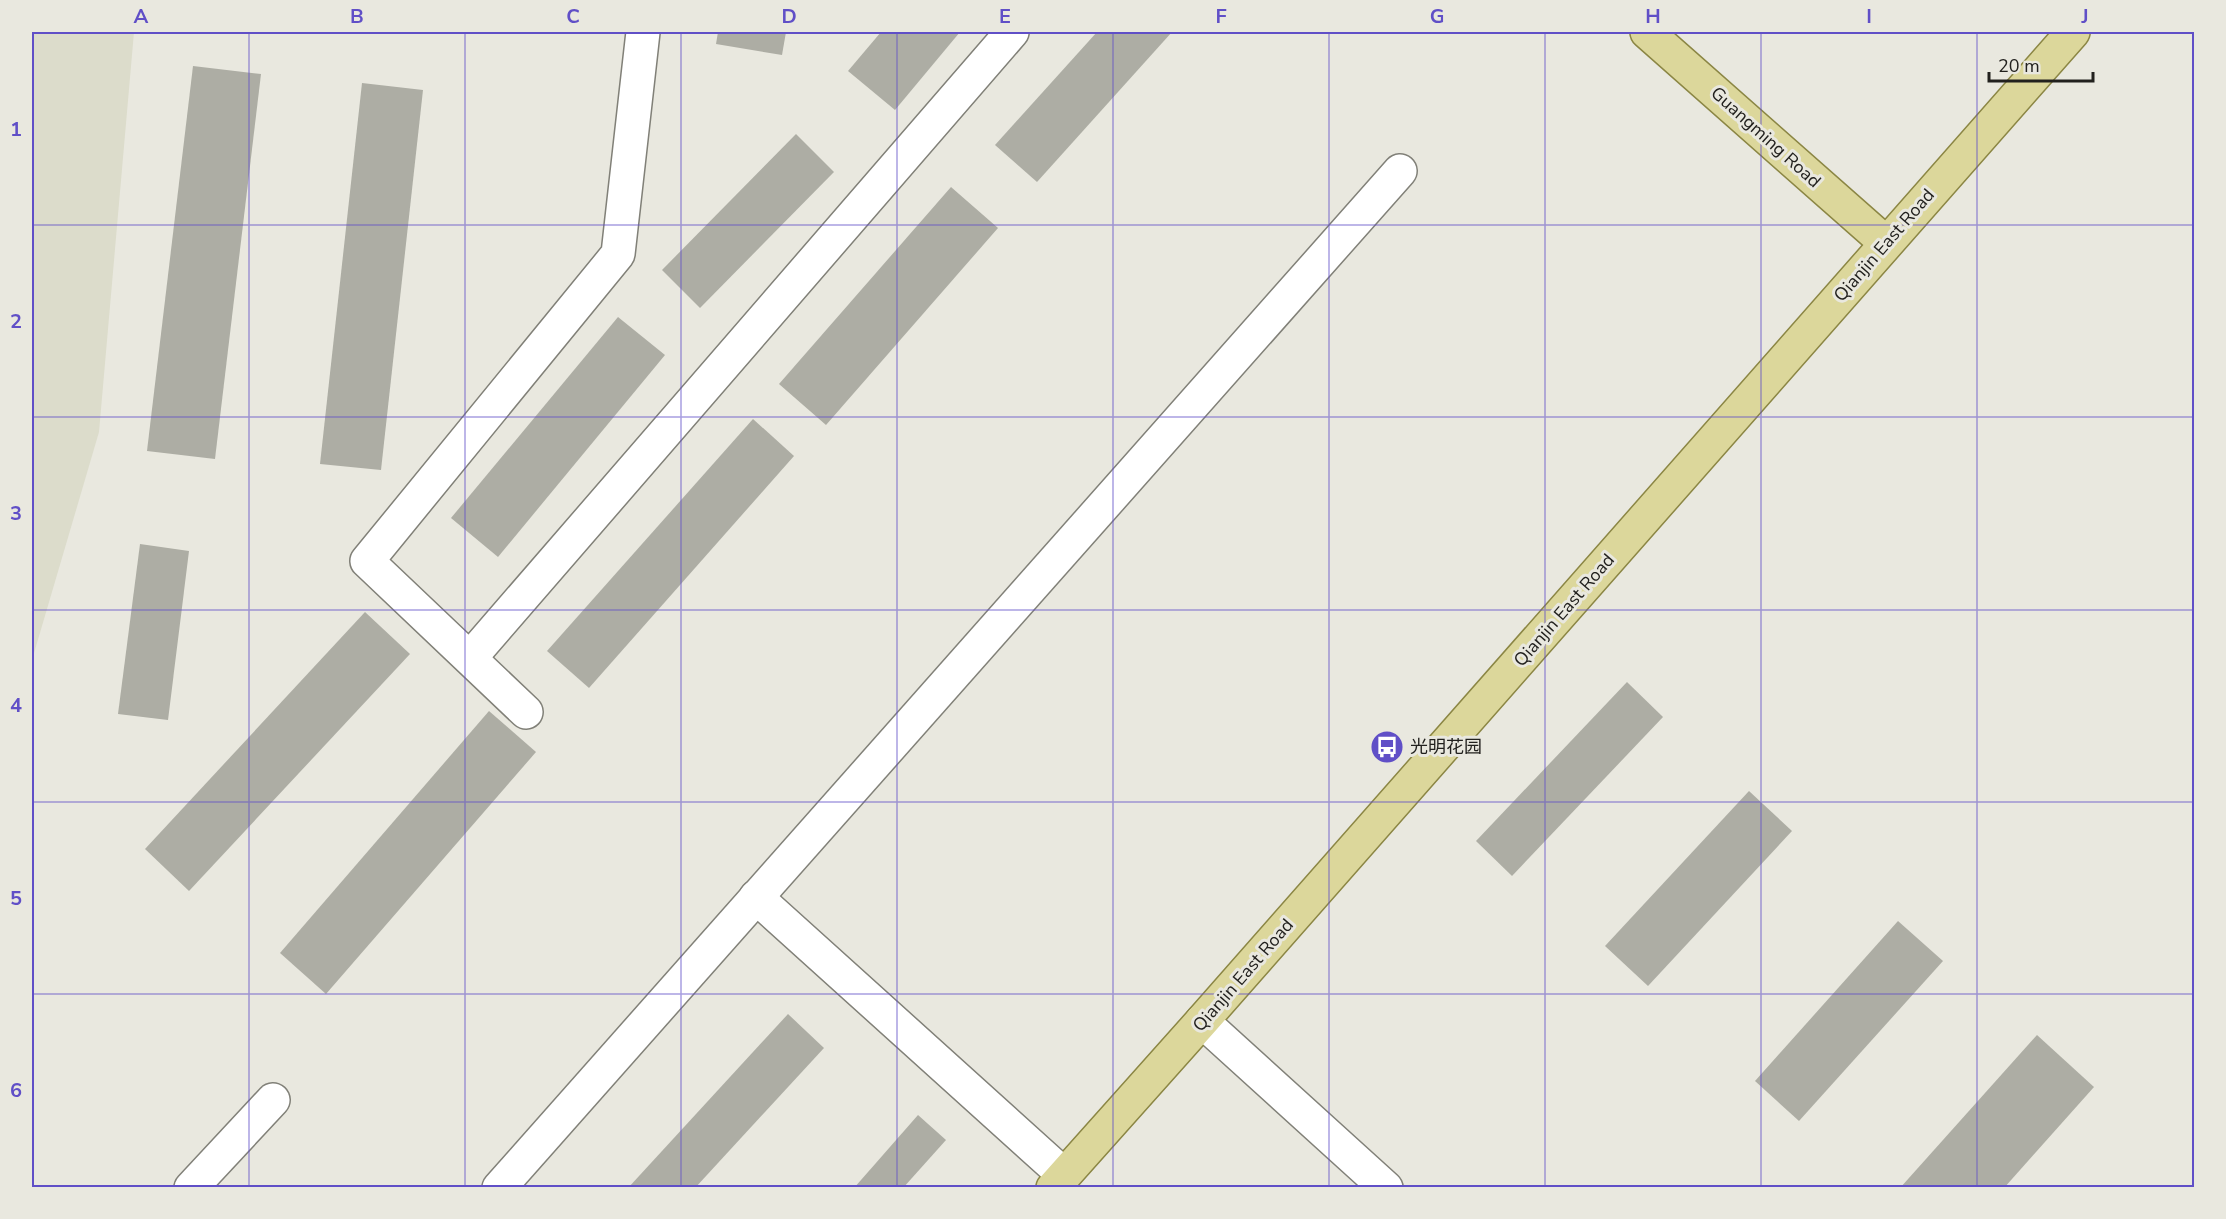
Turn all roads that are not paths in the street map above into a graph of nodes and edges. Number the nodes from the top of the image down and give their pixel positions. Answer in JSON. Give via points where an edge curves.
{"nodes":[{"id":1,"x":643,"y":32,"type":"edge"},
{"id":2,"x":1012,"y":32,"type":"edge"},
{"id":3,"x":1647,"y":32,"type":"edge"},
{"id":4,"x":2073,"y":32,"type":"edge"},
{"id":5,"x":1400,"y":171,"type":"dead end"},
{"id":6,"x":1886,"y":243,"type":"junction"},
{"id":7,"x":470,"y":658,"type":"junction"},
{"id":8,"x":526,"y":712,"type":"dead end"},
{"id":9,"x":756,"y":897,"type":"junction"},
{"id":10,"x":1202,"y":1021,"type":"junction"},
{"id":11,"x":273,"y":1100,"type":"dead end"},
{"id":12,"x":1058,"y":1181,"type":"edge"},
{"id":13,"x":191,"y":1188,"type":"edge"},
{"id":14,"x":499,"y":1188,"type":"edge"},
{"id":15,"x":1386,"y":1188,"type":"edge"}],
"edges":[{"from":1,"to":7,"type":"street","via":[[618,254],[367,561]]},
{"from":2,"to":7,"type":"street"},
{"from":3,"to":6,"type":"main road","name":"Guangming Road"},
{"from":4,"to":6,"type":"main road","name":"Qianjin East Road"},
{"from":5,"to":9,"type":"street"},
{"from":6,"to":10,"type":"main road","name":"Qianjin East Road"},
{"from":7,"to":8,"type":"street"},
{"from":9,"to":12,"type":"street"},
{"from":9,"to":14,"type":"street"},
{"from":10,"to":12,"type":"main road","name":"Qianjin East Road"},
{"from":10,"to":15,"type":"street"},
{"from":11,"to":13,"type":"street"}]}
